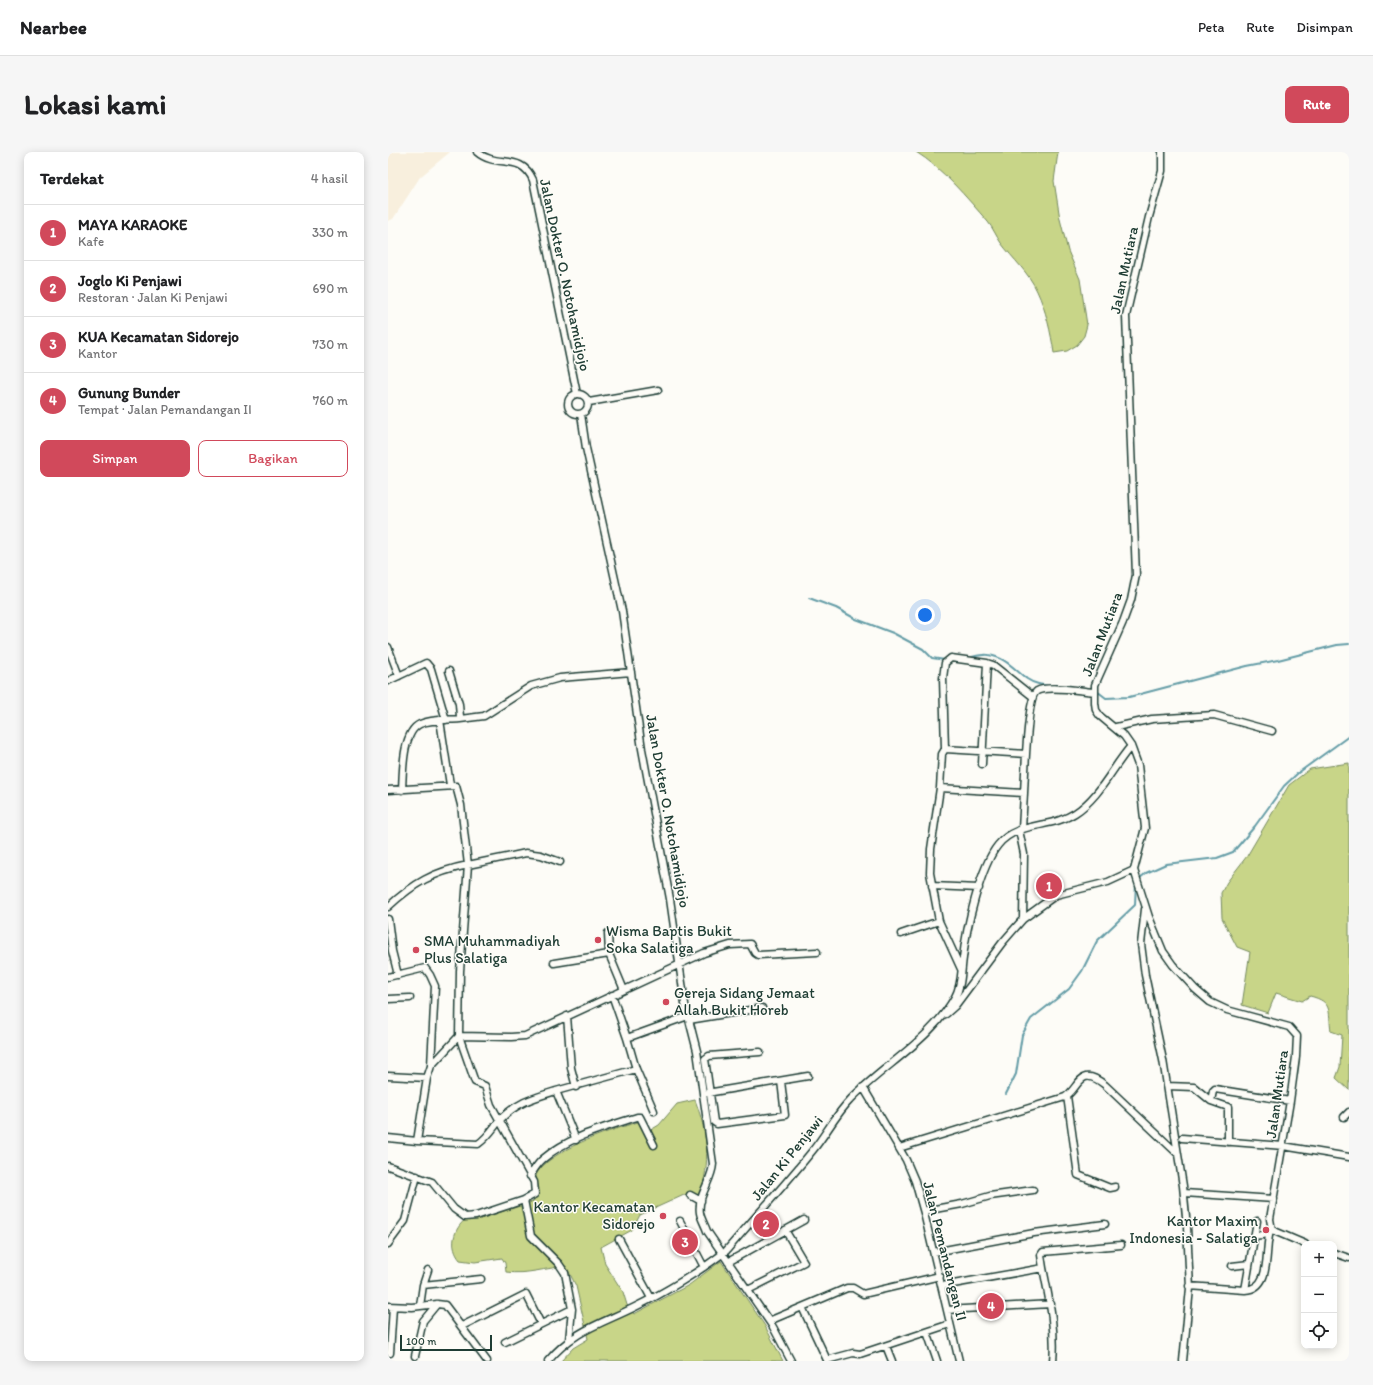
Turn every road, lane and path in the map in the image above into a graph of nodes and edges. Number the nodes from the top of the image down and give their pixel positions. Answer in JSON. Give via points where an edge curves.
{"nodes":[{"id":1,"x":477,"y":152,"type":"edge"},
{"id":2,"x":1162,"y":152,"type":"edge"},
{"id":3,"x":658,"y":390,"type":"dead end"},
{"id":4,"x":577,"y":394,"type":"junction"},
{"id":5,"x":589,"y":402,"type":"junction"},
{"id":6,"x":581,"y":414,"type":"junction"},
{"id":7,"x":388,"y":647,"type":"edge"},
{"id":8,"x":987,"y":663,"type":"junction"},
{"id":9,"x":449,"y":671,"type":"dead end"},
{"id":10,"x":631,"y":672,"type":"junction"},
{"id":11,"x":399,"y":676,"type":"junction"},
{"id":12,"x":388,"y":681,"type":"edge"},
{"id":13,"x":1095,"y":691,"type":"junction"},
{"id":14,"x":1032,"y":696,"type":"junction"},
{"id":15,"x":460,"y":719,"type":"junction"},
{"id":16,"x":443,"y":720,"type":"junction"},
{"id":17,"x":1116,"y":727,"type":"junction"},
{"id":18,"x":1272,"y":732,"type":"dead end"},
{"id":19,"x":1132,"y":746,"type":"junction"},
{"id":20,"x":945,"y":749,"type":"junction"},
{"id":21,"x":983,"y":752,"type":"junction"},
{"id":22,"x":1026,"y":754,"type":"junction"},
{"id":23,"x":982,"y":764,"type":"dead end"},
{"id":24,"x":450,"y":785,"type":"junction"},
{"id":25,"x":940,"y":788,"type":"junction"},
{"id":26,"x":388,"y":790,"type":"edge"},
{"id":27,"x":402,"y":790,"type":"junction"},
{"id":28,"x":1024,"y":793,"type":"junction"},
{"id":29,"x":1020,"y":829,"type":"junction"},
{"id":30,"x":560,"y":862,"type":"dead end"},
{"id":31,"x":468,"y":865,"type":"junction"},
{"id":32,"x":1134,"y":870,"type":"junction"},
{"id":33,"x":932,"y":886,"type":"junction"},
{"id":34,"x":979,"y":888,"type":"junction"},
{"id":35,"x":388,"y":906,"type":"edge"},
{"id":36,"x":1146,"y":908,"type":"junction"},
{"id":37,"x":388,"y":919,"type":"edge"},
{"id":38,"x":1023,"y":919,"type":"junction"},
{"id":39,"x":939,"y":921,"type":"junction"},
{"id":40,"x":608,"y":933,"type":"dead end"},
{"id":41,"x":902,"y":934,"type":"dead end"},
{"id":42,"x":816,"y":952,"type":"dead end"},
{"id":43,"x":608,"y":954,"type":"junction"},
{"id":44,"x":554,"y":963,"type":"dead end"},
{"id":45,"x":678,"y":964,"type":"junction"},
{"id":46,"x":962,"y":971,"type":"junction"},
{"id":47,"x":398,"y":975,"type":"junction"},
{"id":48,"x":388,"y":977,"type":"edge"},
{"id":49,"x":624,"y":990,"type":"junction"},
{"id":50,"x":612,"y":995,"type":"junction"},
{"id":51,"x":410,"y":998,"type":"dead end"},
{"id":52,"x":388,"y":999,"type":"edge"},
{"id":53,"x":762,"y":1008,"type":"dead end"},
{"id":54,"x":567,"y":1016,"type":"junction"},
{"id":55,"x":942,"y":1016,"type":"junction"},
{"id":56,"x":689,"y":1018,"type":"junction"},
{"id":57,"x":459,"y":1036,"type":"junction"},
{"id":58,"x":627,"y":1038,"type":"junction"},
{"id":59,"x":760,"y":1052,"type":"dead end"},
{"id":60,"x":431,"y":1066,"type":"junction"},
{"id":61,"x":636,"y":1069,"type":"junction"},
{"id":62,"x":388,"y":1076,"type":"edge"},
{"id":63,"x":808,"y":1076,"type":"dead end"},
{"id":64,"x":427,"y":1078,"type":"junction"},
{"id":65,"x":781,"y":1081,"type":"junction"},
{"id":66,"x":1167,"y":1086,"type":"junction"},
{"id":67,"x":576,"y":1087,"type":"junction"},
{"id":68,"x":863,"y":1088,"type":"junction"},
{"id":69,"x":556,"y":1091,"type":"junction"},
{"id":70,"x":710,"y":1093,"type":"junction"},
{"id":71,"x":703,"y":1094,"type":"junction"},
{"id":72,"x":1067,"y":1096,"type":"junction"},
{"id":73,"x":1211,"y":1101,"type":"junction"},
{"id":74,"x":1290,"y":1101,"type":"junction"},
{"id":75,"x":654,"y":1112,"type":"dead end"},
{"id":76,"x":500,"y":1120,"type":"junction"},
{"id":77,"x":388,"y":1138,"type":"edge"},
{"id":78,"x":1182,"y":1138,"type":"dead end"},
{"id":79,"x":576,"y":1140,"type":"junction"},
{"id":80,"x":417,"y":1141,"type":"junction"},
{"id":81,"x":1228,"y":1142,"type":"junction"},
{"id":82,"x":654,"y":1146,"type":"dead end"},
{"id":83,"x":1283,"y":1146,"type":"junction"},
{"id":84,"x":899,"y":1148,"type":"junction"},
{"id":85,"x":1178,"y":1154,"type":"junction"},
{"id":86,"x":1349,"y":1157,"type":"edge"},
{"id":87,"x":388,"y":1166,"type":"edge"},
{"id":88,"x":417,"y":1176,"type":"junction"},
{"id":89,"x":530,"y":1176,"type":"junction"},
{"id":90,"x":1115,"y":1187,"type":"dead end"},
{"id":91,"x":1033,"y":1190,"type":"dead end"},
{"id":92,"x":1184,"y":1194,"type":"junction"},
{"id":93,"x":690,"y":1195,"type":"dead end"},
{"id":94,"x":1274,"y":1199,"type":"junction"},
{"id":95,"x":524,"y":1200,"type":"junction"},
{"id":96,"x":701,"y":1201,"type":"junction"},
{"id":97,"x":924,"y":1210,"type":"junction"},
{"id":98,"x":804,"y":1220,"type":"dead end"},
{"id":99,"x":680,"y":1221,"type":"dead end"},
{"id":100,"x":1257,"y":1221,"type":"dead end"},
{"id":101,"x":1105,"y":1224,"type":"dead end"},
{"id":102,"x":1271,"y":1228,"type":"junction"},
{"id":103,"x":785,"y":1230,"type":"junction"},
{"id":104,"x":1269,"y":1234,"type":"junction"},
{"id":105,"x":1254,"y":1236,"type":"junction"},
{"id":106,"x":619,"y":1239,"type":"dead end"},
{"id":107,"x":1301,"y":1242,"type":"edge"},
{"id":108,"x":388,"y":1244,"type":"edge"},
{"id":109,"x":1121,"y":1245,"type":"dead end"},
{"id":110,"x":934,"y":1252,"type":"junction"},
{"id":111,"x":723,"y":1253,"type":"junction"},
{"id":112,"x":1337,"y":1254,"type":"edge"},
{"id":113,"x":1349,"y":1258,"type":"edge"},
{"id":114,"x":728,"y":1262,"type":"junction"},
{"id":115,"x":1249,"y":1264,"type":"junction"},
{"id":116,"x":1232,"y":1266,"type":"dead end"},
{"id":117,"x":704,"y":1267,"type":"junction"},
{"id":118,"x":1043,"y":1268,"type":"junction"},
{"id":119,"x":428,"y":1270,"type":"dead end"},
{"id":120,"x":940,"y":1276,"type":"junction"},
{"id":121,"x":481,"y":1279,"type":"dead end"},
{"id":122,"x":423,"y":1285,"type":"junction"},
{"id":123,"x":942,"y":1286,"type":"junction"},
{"id":124,"x":1189,"y":1286,"type":"junction"},
{"id":125,"x":748,"y":1290,"type":"junction"},
{"id":126,"x":1245,"y":1290,"type":"junction"},
{"id":127,"x":651,"y":1298,"type":"junction"},
{"id":128,"x":437,"y":1304,"type":"junction"},
{"id":129,"x":1051,"y":1304,"type":"junction"},
{"id":130,"x":391,"y":1306,"type":"edge"},
{"id":131,"x":420,"y":1306,"type":"junction"},
{"id":132,"x":802,"y":1307,"type":"junction"},
{"id":133,"x":572,"y":1309,"type":"junction"},
{"id":134,"x":947,"y":1310,"type":"junction"},
{"id":135,"x":769,"y":1321,"type":"junction"},
{"id":136,"x":541,"y":1324,"type":"junction"},
{"id":137,"x":950,"y":1324,"type":"junction"},
{"id":138,"x":462,"y":1326,"type":"junction"},
{"id":139,"x":927,"y":1332,"type":"junction"},
{"id":140,"x":569,"y":1340,"type":"junction"},
{"id":141,"x":506,"y":1342,"type":"dead end"},
{"id":142,"x":886,"y":1346,"type":"junction"},
{"id":143,"x":390,"y":1353,"type":"dead end"},
{"id":144,"x":860,"y":1354,"type":"junction"},
{"id":145,"x":415,"y":1356,"type":"dead end"},
{"id":146,"x":487,"y":1361,"type":"edge"},
{"id":147,"x":548,"y":1361,"type":"edge"},
{"id":148,"x":791,"y":1361,"type":"edge"},
{"id":149,"x":863,"y":1361,"type":"edge"},
{"id":150,"x":892,"y":1361,"type":"edge"},
{"id":151,"x":937,"y":1361,"type":"edge"},
{"id":152,"x":958,"y":1361,"type":"edge"},
{"id":153,"x":1053,"y":1361,"type":"edge"},
{"id":154,"x":1183,"y":1361,"type":"edge"}],
"edges":[{"from":1,"to":4,"type":"street","name":"Jalan Dokter O. Notohamidjojo","via":[[487,159],[522,165],[529,170]]},
{"from":2,"to":13,"type":"street","name":"Jalan Mutiara","via":[[1162,172],[1126,316],[1136,575],[1131,600]]},
{"from":3,"to":5,"type":"street"},
{"from":4,"to":5,"type":"street","name":"Jalan Dokter O. Notohamidjojo","via":[[584,395]]},
{"from":4,"to":6,"type":"street","name":"Jalan Dokter O. Notohamidjojo","via":[[571,397],[569,406],[572,411]]},
{"from":5,"to":6,"type":"street","via":[[587,410]]},
{"from":6,"to":10,"type":"street","name":"Jalan Dokter O. Notohamidjojo","via":[[622,612]]},
{"from":7,"to":11,"type":"street"},
{"from":8,"to":14,"type":"street"},
{"from":8,"to":20,"type":"street","via":[[954,658],[945,663]]},
{"from":8,"to":21,"type":"street"},
{"from":9,"to":15,"type":"street","via":[[459,704]]},
{"from":10,"to":15,"type":"street","via":[[552,680],[531,686],[484,716]]},
{"from":10,"to":45,"type":"street","name":"Jalan Dokter O. Notohamidjojo","via":[[642,749],[675,930]]},
{"from":11,"to":12,"type":"street"},
{"from":11,"to":16,"type":"street","via":[[426,663],[428,665]]},
{"from":13,"to":14,"type":"street","via":[[1044,689]]},
{"from":13,"to":17,"type":"street","name":"Jalan Mutiara","via":[[1096,710]]},
{"from":14,"to":22,"type":"street"},
{"from":15,"to":16,"type":"street"},
{"from":16,"to":24,"type":"street"},
{"from":16,"to":27,"type":"street","via":[[420,724],[410,733],[404,759]]},
{"from":17,"to":18,"type":"street","via":[[1152,719],[1214,715]]},
{"from":17,"to":19,"type":"street","name":"Jalan Mutiara"},
{"from":19,"to":29,"type":"street","via":[[1096,794],[1074,814]]},
{"from":19,"to":32,"type":"street","name":"Jalan Mutiara","via":[[1138,765],[1145,817],[1145,828]]},
{"from":20,"to":21,"type":"street"},
{"from":20,"to":25,"type":"street","via":[[942,754]]},
{"from":21,"to":22,"type":"street"},
{"from":21,"to":23,"type":"street"},
{"from":22,"to":28,"type":"street"},
{"from":24,"to":27,"type":"street"},
{"from":24,"to":31,"type":"street","via":[[457,787],[460,800]]},
{"from":25,"to":28,"type":"street"},
{"from":25,"to":33,"type":"street","via":[[931,849]]},
{"from":26,"to":27,"type":"street"},
{"from":28,"to":29,"type":"street"},
{"from":29,"to":34,"type":"street","via":[[1003,839],[989,858]]},
{"from":29,"to":38,"type":"street","via":[[1024,854]]},
{"from":30,"to":31,"type":"street","via":[[526,853]]},
{"from":31,"to":35,"type":"street","via":[[422,880]]},
{"from":31,"to":57,"type":"street","via":[[460,971]]},
{"from":32,"to":36,"type":"street","name":"Jalan Mutiara"},
{"from":32,"to":38,"type":"street","via":[[1108,882],[1056,895]]},
{"from":33,"to":34,"type":"street"},
{"from":33,"to":39,"type":"street"},
{"from":34,"to":46,"type":"street","via":[[966,939]]},
{"from":36,"to":66,"type":"street","via":[[1141,944]]},
{"from":36,"to":74,"type":"street","name":"Jalan Mutiara","via":[[1163,951],[1183,977],[1210,1002],[1226,1010],[1289,1027],[1295,1031],[1296,1057]]},
{"from":37,"to":47,"type":"street"},
{"from":38,"to":55,"type":"street","via":[[955,1006]]},
{"from":39,"to":41,"type":"street"},
{"from":39,"to":46,"type":"street"},
{"from":40,"to":43,"type":"street"},
{"from":42,"to":45,"type":"street","via":[[758,955],[750,944],[730,945]]},
{"from":43,"to":44,"type":"street"},
{"from":43,"to":49,"type":"street"},
{"from":45,"to":49,"type":"street"},
{"from":45,"to":56,"type":"street","name":"Jalan Dokter O. Notohamidjojo"},
{"from":46,"to":55,"type":"street","via":[[956,997]]},
{"from":47,"to":48,"type":"street"},
{"from":47,"to":60,"type":"street","via":[[425,968],[434,983]]},
{"from":49,"to":50,"type":"street"},
{"from":50,"to":54,"type":"street"},
{"from":50,"to":58,"type":"street"},
{"from":51,"to":52,"type":"street"},
{"from":53,"to":56,"type":"street"},
{"from":54,"to":57,"type":"street","via":[[521,1037]]},
{"from":54,"to":67,"type":"street","via":[[571,1068]]},
{"from":55,"to":68,"type":"street","name":"Jalan Ki Penjawi","via":[[909,1049]]},
{"from":56,"to":58,"type":"street"},
{"from":56,"to":71,"type":"street","name":"Jalan Dokter O. Notohamidjojo"},
{"from":57,"to":60,"type":"street"},
{"from":57,"to":76,"type":"street","via":[[475,1082],[485,1086],[491,1105]]},
{"from":58,"to":61,"type":"street"},
{"from":59,"to":70,"type":"street","via":[[706,1058],[704,1063]]},
{"from":60,"to":64,"type":"street"},
{"from":61,"to":67,"type":"street"},
{"from":61,"to":75,"type":"street"},
{"from":62,"to":64,"type":"street"},
{"from":63,"to":65,"type":"street"},
{"from":64,"to":80,"type":"street"},
{"from":65,"to":70,"type":"street"},
{"from":65,"to":70,"type":"street","via":[[786,1112],[784,1116],[715,1123]]},
{"from":66,"to":73,"type":"street","via":[[1194,1087]]},
{"from":66,"to":85,"type":"street"},
{"from":67,"to":69,"type":"street"},
{"from":68,"to":84,"type":"street","name":"Jalan Pemandangan II"},
{"from":68,"to":111,"type":"street","name":"Jalan Ki Penjawi","via":[[846,1105],[802,1164]]},
{"from":69,"to":76,"type":"street","via":[[523,1101]]},
{"from":69,"to":79,"type":"street"},
{"from":70,"to":71,"type":"street"},
{"from":71,"to":96,"type":"street","name":"Jalan Dokter O. Notohamidjojo","via":[[713,1164],[711,1178]]},
{"from":72,"to":84,"type":"street"},
{"from":72,"to":85,"type":"street","via":[[1082,1078],[1088,1077],[1101,1082]]},
{"from":72,"to":90,"type":"street","via":[[1078,1175],[1110,1188]]},
{"from":73,"to":74,"type":"street","via":[[1215,1090]]},
{"from":73,"to":81,"type":"street","via":[[1229,1108]]},
{"from":74,"to":83,"type":"street","name":"Jalan Mutiara"},
{"from":76,"to":80,"type":"street","via":[[489,1136],[478,1144]]},
{"from":76,"to":89,"type":"street"},
{"from":77,"to":80,"type":"street"},
{"from":78,"to":81,"type":"street"},
{"from":79,"to":82,"type":"street","via":[[638,1117]]},
{"from":79,"to":89,"type":"street","via":[[543,1159]]},
{"from":81,"to":83,"type":"street"},
{"from":83,"to":86,"type":"street"},
{"from":83,"to":94,"type":"street","name":"Jalan Mutiara"},
{"from":84,"to":97,"type":"street","name":"Jalan Pemandangan II","via":[[915,1181]]},
{"from":85,"to":92,"type":"street"},
{"from":87,"to":88,"type":"street"},
{"from":88,"to":95,"type":"street","via":[[432,1182],[454,1209],[465,1217],[476,1216]]},
{"from":88,"to":108,"type":"street","via":[[405,1221]]},
{"from":89,"to":95,"type":"street","via":[[536,1192]]},
{"from":91,"to":97,"type":"street"},
{"from":92,"to":94,"type":"street"},
{"from":92,"to":124,"type":"street"},
{"from":93,"to":96,"type":"street"},
{"from":94,"to":102,"type":"street","name":"Jalan Mutiara"},
{"from":95,"to":133,"type":"street","via":[[531,1236],[565,1273]]},
{"from":96,"to":111,"type":"street","name":"Jalan Dokter O. Notohamidjojo","via":[[701,1215],[707,1231]]},
{"from":97,"to":110,"type":"street","name":"Jalan Pemandangan II"},
{"from":98,"to":103,"type":"street"},
{"from":99,"to":117,"type":"street"},
{"from":100,"to":105,"type":"street"},
{"from":101,"to":110,"type":"street","via":[[1034,1233]]},
{"from":102,"to":104,"type":"street","name":"Jalan Mutiara"},
{"from":102,"to":107,"type":"street"},
{"from":103,"to":114,"type":"street"},
{"from":103,"to":125,"type":"street","via":[[804,1262]]},
{"from":104,"to":105,"type":"street"},
{"from":104,"to":126,"type":"street","name":"Jalan Mutiara","via":[[1264,1276],[1260,1285]]},
{"from":105,"to":115,"type":"street"},
{"from":106,"to":127,"type":"street"},
{"from":109,"to":118,"type":"street","via":[[1042,1252]]},
{"from":110,"to":120,"type":"street","name":"Jalan Pemandangan II"},
{"from":111,"to":114,"type":"street","name":"Jalan Dokter O. Notohamidjojo"},
{"from":111,"to":117,"type":"street","name":"Jalan Ki Penjawi"},
{"from":112,"to":113,"type":"street"},
{"from":114,"to":125,"type":"street","name":"Jalan Dokter O. Notohamidjojo"},
{"from":115,"to":116,"type":"street"},
{"from":115,"to":126,"type":"street"},
{"from":117,"to":127,"type":"street","name":"Jalan Ki Penjawi"},
{"from":118,"to":123,"type":"street"},
{"from":118,"to":129,"type":"street"},
{"from":119,"to":122,"type":"street"},
{"from":120,"to":123,"type":"street","name":"Jalan Pemandangan II"},
{"from":120,"to":132,"type":"street","via":[[863,1294],[853,1288],[847,1288]]},
{"from":121,"to":122,"type":"street"},
{"from":122,"to":131,"type":"street"},
{"from":123,"to":134,"type":"street","name":"Jalan Pemandangan II"},
{"from":124,"to":126,"type":"street"},
{"from":124,"to":154,"type":"street"},
{"from":125,"to":135,"type":"street","name":"Jalan Dokter O. Notohamidjojo"},
{"from":127,"to":140,"type":"street","name":"Jalan Ki Penjawi"},
{"from":128,"to":131,"type":"street"},
{"from":128,"to":138,"type":"street","via":[[447,1306]]},
{"from":128,"to":145,"type":"street","via":[[423,1321]]},
{"from":129,"to":134,"type":"street"},
{"from":129,"to":153,"type":"street"},
{"from":130,"to":131,"type":"street"},
{"from":130,"to":143,"type":"street"},
{"from":132,"to":135,"type":"street"},
{"from":132,"to":144,"type":"street","via":[[826,1360],[853,1353]]},
{"from":133,"to":136,"type":"street"},
{"from":133,"to":140,"type":"street"},
{"from":134,"to":137,"type":"street","name":"Jalan Pemandangan II"},
{"from":135,"to":148,"type":"street","name":"Jalan Dokter O. Notohamidjojo"},
{"from":136,"to":138,"type":"street","via":[[526,1294]]},
{"from":136,"to":141,"type":"street"},
{"from":137,"to":139,"type":"street"},
{"from":137,"to":152,"type":"street","name":"Jalan Pemandangan II"},
{"from":138,"to":146,"type":"street"},
{"from":139,"to":142,"type":"street"},
{"from":139,"to":151,"type":"street"},
{"from":140,"to":147,"type":"street","name":"Jalan Ki Penjawi"},
{"from":142,"to":144,"type":"street"},
{"from":142,"to":150,"type":"street"},
{"from":144,"to":149,"type":"street"}]}
